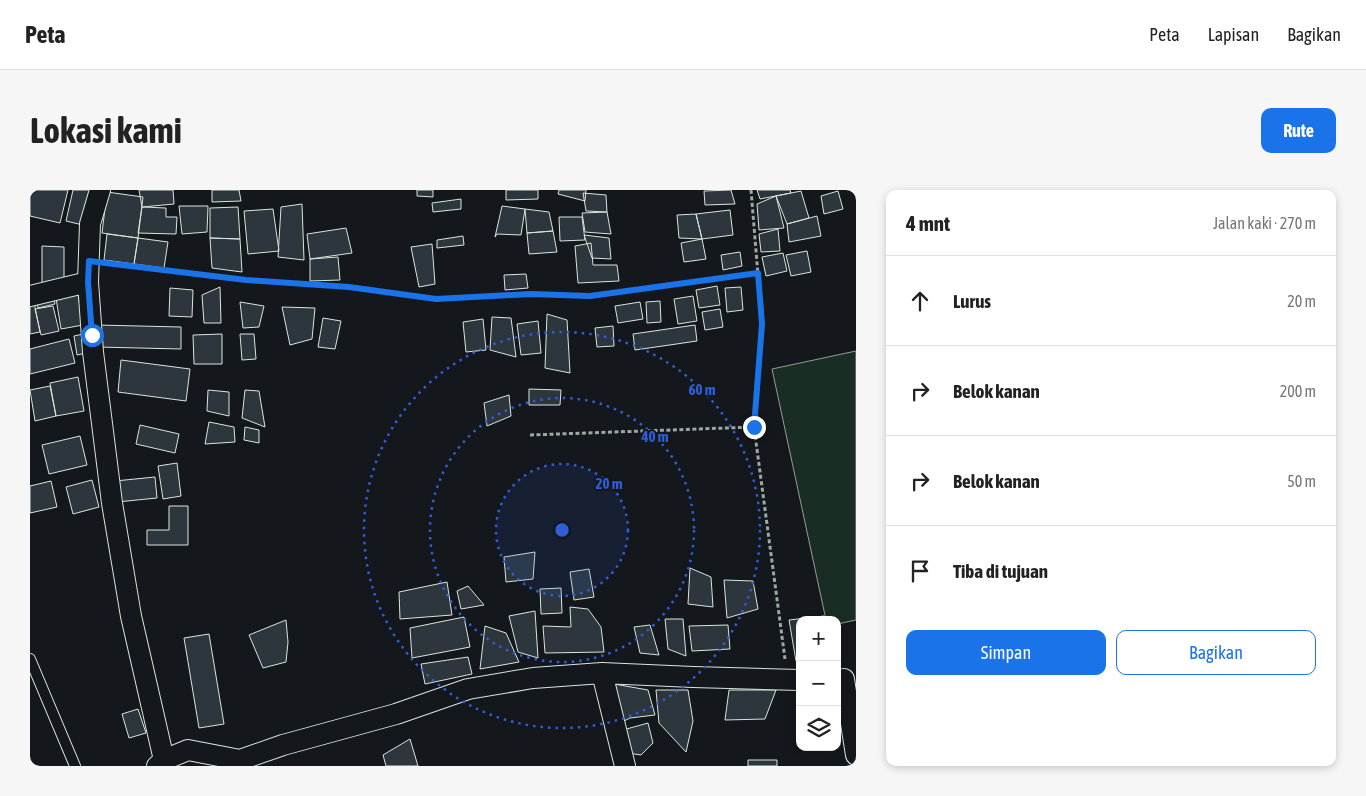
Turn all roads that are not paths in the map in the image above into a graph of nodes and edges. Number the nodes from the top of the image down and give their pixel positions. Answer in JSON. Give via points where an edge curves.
{"nodes":[{"id":1,"x":100,"y":190,"type":"edge"},
{"id":2,"x":88,"y":282,"type":"junction"},
{"id":3,"x":30,"y":296,"type":"edge"},
{"id":4,"x":30,"y":659,"type":"edge"},
{"id":5,"x":602,"y":673,"type":"junction"},
{"id":6,"x":846,"y":679,"type":"edge"},
{"id":7,"x":794,"y":680,"type":"edge"},
{"id":8,"x":856,"y":755,"type":"edge"},
{"id":9,"x":191,"y":758,"type":"edge"},
{"id":10,"x":160,"y":763,"type":"edge"},
{"id":11,"x":75,"y":766,"type":"edge"},
{"id":12,"x":625,"y":766,"type":"edge"}],
"edges":[{"from":1,"to":2,"type":"street","via":[[90,224]]},
{"from":2,"to":3,"type":"street"},
{"from":2,"to":10,"type":"street","via":[[93,352],[112,503]]},
{"from":4,"to":11,"type":"lane"},
{"from":5,"to":7,"type":"street"},
{"from":5,"to":9,"type":"street","via":[[533,678],[468,689],[240,760]]},
{"from":5,"to":12,"type":"street"},
{"from":6,"to":8,"type":"street"},
{"from":9,"to":10,"type":"street"}]}
